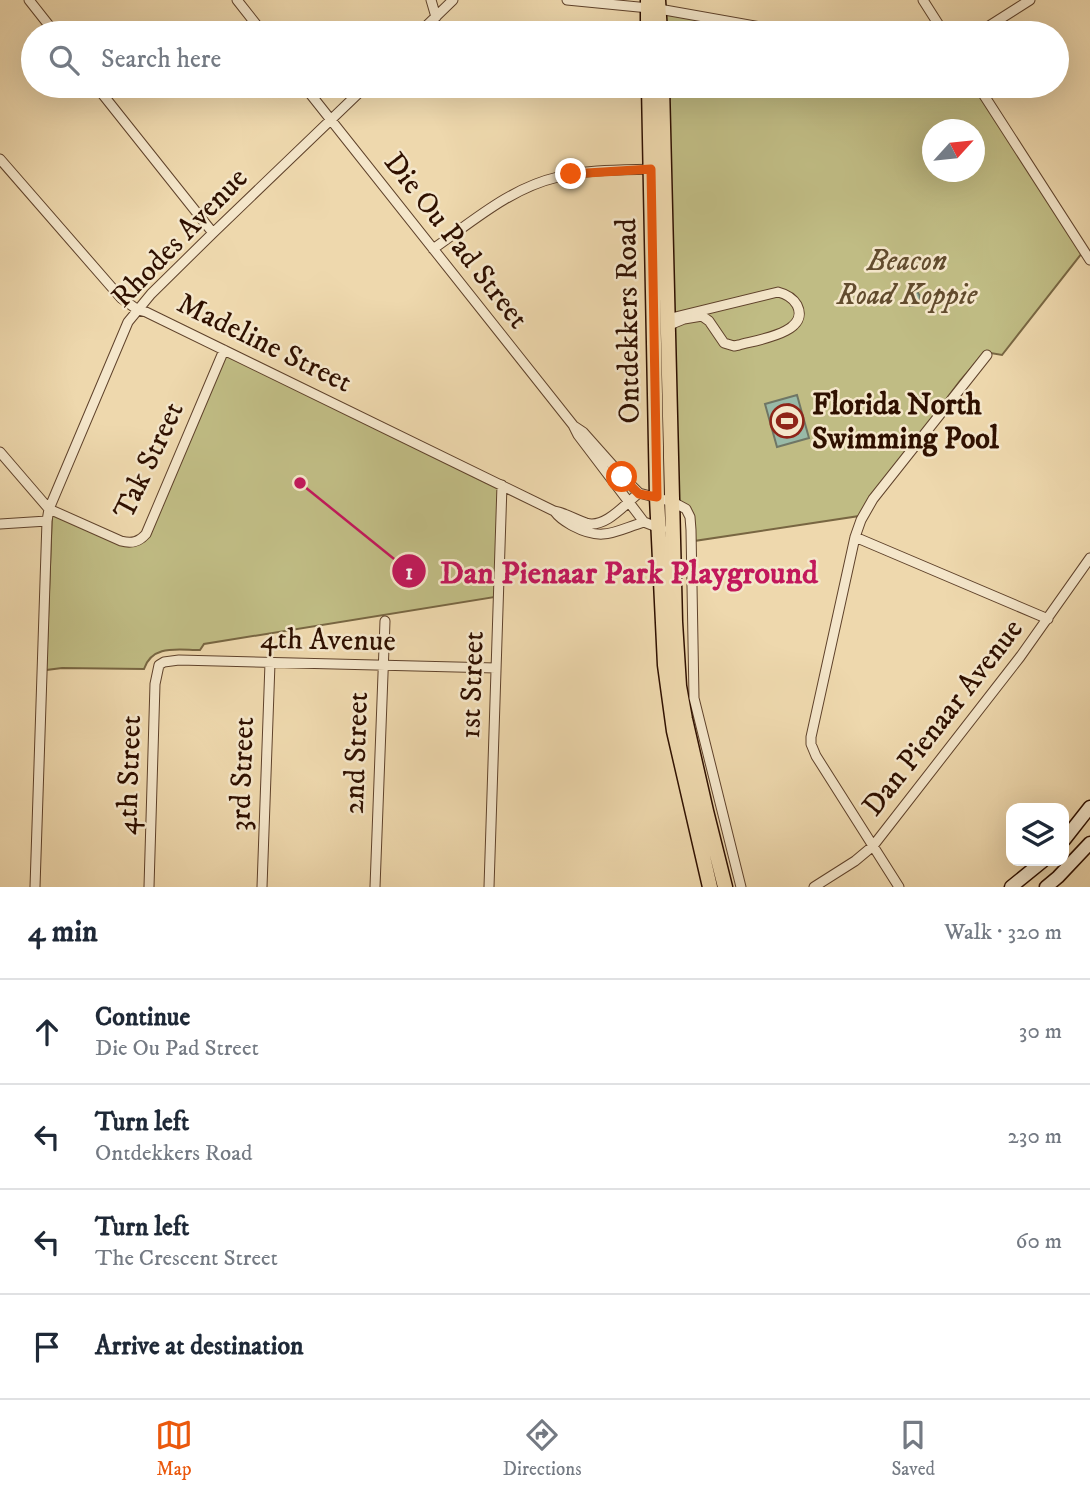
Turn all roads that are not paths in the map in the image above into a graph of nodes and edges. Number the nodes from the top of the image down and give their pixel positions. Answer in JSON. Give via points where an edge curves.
{"nodes":[{"id":1,"x":29,"y":0,"type":"edge"},
{"id":2,"x":431,"y":0,"type":"edge"},
{"id":3,"x":453,"y":0,"type":"edge"},
{"id":4,"x":567,"y":0,"type":"edge"},
{"id":5,"x":923,"y":0,"type":"edge"},
{"id":6,"x":1030,"y":0,"type":"edge"},
{"id":7,"x":241,"y":2,"type":"edge"},
{"id":8,"x":653,"y":5,"type":"edge"},
{"id":9,"x":436,"y":17,"type":"junction"},
{"id":10,"x":46,"y":21,"type":"edge"},
{"id":11,"x":254,"y":21,"type":"edge"},
{"id":12,"x":432,"y":21,"type":"edge"},
{"id":13,"x":734,"y":21,"type":"edge"},
{"id":14,"x":936,"y":21,"type":"edge"},
{"id":15,"x":997,"y":21,"type":"edge"},
{"id":16,"x":106,"y":98,"type":"edge"},
{"id":17,"x":314,"y":98,"type":"edge"},
{"id":18,"x":354,"y":98,"type":"edge"},
{"id":19,"x":650,"y":98,"type":"edge"},
{"id":20,"x":661,"y":98,"type":"edge"},
{"id":21,"x":986,"y":98,"type":"edge"},
{"id":22,"x":331,"y":120,"type":"junction"},
{"id":23,"x":0,"y":159,"type":"edge"},
{"id":24,"x":658,"y":168,"type":"junction"},
{"id":25,"x":213,"y":233,"type":"junction"},
{"id":26,"x":433,"y":249,"type":"junction"},
{"id":27,"x":1090,"y":260,"type":"edge"},
{"id":28,"x":138,"y":310,"type":"junction"},
{"id":29,"x":667,"y":323,"type":"junction"},
{"id":30,"x":224,"y":350,"type":"junction"},
{"id":31,"x":987,"y":355,"type":"dead end"},
{"id":32,"x":572,"y":425,"type":"junction"},
{"id":33,"x":0,"y":452,"type":"edge"},
{"id":34,"x":502,"y":485,"type":"junction"},
{"id":35,"x":639,"y":494,"type":"junction"},
{"id":36,"x":657,"y":497,"type":"junction"},
{"id":37,"x":628,"y":501,"type":"junction"},
{"id":38,"x":673,"y":502,"type":"junction"},
{"id":39,"x":49,"y":509,"type":"junction"},
{"id":40,"x":554,"y":511,"type":"junction"},
{"id":41,"x":47,"y":522,"type":"junction"},
{"id":42,"x":644,"y":522,"type":"junction"},
{"id":43,"x":0,"y":524,"type":"edge"},
{"id":44,"x":666,"y":529,"type":"junction"},
{"id":45,"x":855,"y":537,"type":"junction"},
{"id":46,"x":1090,"y":558,"type":"edge"},
{"id":47,"x":1048,"y":619,"type":"junction"},
{"id":48,"x":385,"y":621,"type":"dead end"},
{"id":49,"x":270,"y":663,"type":"junction"},
{"id":50,"x":159,"y":665,"type":"joint"},
{"id":51,"x":383,"y":665,"type":"junction"},
{"id":52,"x":496,"y":668,"type":"junction"},
{"id":53,"x":1090,"y":807,"type":"edge"},
{"id":54,"x":1069,"y":834,"type":"edge"},
{"id":55,"x":1090,"y":843,"type":"edge"},
{"id":56,"x":873,"y":846,"type":"junction"},
{"id":57,"x":1037,"y":866,"type":"edge"},
{"id":58,"x":35,"y":887,"type":"edge"},
{"id":59,"x":149,"y":887,"type":"edge"},
{"id":60,"x":262,"y":887,"type":"edge"},
{"id":61,"x":375,"y":887,"type":"edge"},
{"id":62,"x":489,"y":887,"type":"edge"},
{"id":63,"x":710,"y":887,"type":"edge"},
{"id":64,"x":725,"y":887,"type":"edge"},
{"id":65,"x":741,"y":887,"type":"edge"},
{"id":66,"x":814,"y":887,"type":"edge"},
{"id":67,"x":900,"y":887,"type":"edge"},
{"id":68,"x":1011,"y":887,"type":"edge"},
{"id":69,"x":1046,"y":887,"type":"edge"}],
"edges":[{"from":1,"to":10,"type":"street"},
{"from":2,"to":9,"type":"street"},
{"from":3,"to":9,"type":"street"},
{"from":4,"to":8,"type":"street"},
{"from":5,"to":14,"type":"street"},
{"from":6,"to":15,"type":"street"},
{"from":7,"to":11,"type":"street"},
{"from":8,"to":13,"type":"street"},
{"from":9,"to":12,"type":"street"},
{"from":16,"to":25,"type":"street"},
{"from":17,"to":22,"type":"street","name":"Die Ou Pad Street"},
{"from":18,"to":22,"type":"street","name":"Rhodes Avenue"},
{"from":19,"to":24,"type":"main road","name":"Ontdekkers Road"},
{"from":20,"to":24,"type":"main road","name":"Ontdekkers Road"},
{"from":21,"to":27,"type":"street"},
{"from":22,"to":25,"type":"street","name":"Rhodes Avenue"},
{"from":22,"to":26,"type":"street","name":"Die Ou Pad Street"},
{"from":23,"to":28,"type":"street","name":"Madeline Street","via":[[121,298]]},
{"from":24,"to":26,"type":"street","via":[[571,174],[541,182],[498,203]]},
{"from":24,"to":29,"type":"main road","name":"Ontdekkers Road"},
{"from":24,"to":36,"type":"main road","name":"Ontdekkers Road"},
{"from":25,"to":28,"type":"street","name":"Rhodes Avenue"},
{"from":26,"to":32,"type":"street","name":"Die Ou Pad Street"},
{"from":28,"to":30,"type":"street","name":"Madeline Street"},
{"from":28,"to":39,"type":"street","name":"Rhodes Avenue","via":[[119,342]]},
{"from":29,"to":29,"type":"street","via":[[778,292],[792,299],[799,311],[789,330],[734,346],[724,343],[702,316]]},
{"from":29,"to":38,"type":"main road","name":"Ontdekkers Road"},
{"from":30,"to":34,"type":"street","name":"Madeline Street"},
{"from":30,"to":39,"type":"street","name":"Tak Street","via":[[140,540],[121,541]]},
{"from":31,"to":45,"type":"street","via":[[873,499]]},
{"from":32,"to":35,"type":"street","name":"Die Ou Pad Street"},
{"from":32,"to":37,"type":"street","name":"Die Ou Pad Street"},
{"from":33,"to":39,"type":"street"},
{"from":34,"to":40,"type":"street","name":"Madeline Street"},
{"from":34,"to":52,"type":"street","name":"1st Street"},
{"from":35,"to":36,"type":"street"},
{"from":35,"to":37,"type":"street","name":"Madeline Street"},
{"from":36,"to":38,"type":"street"},
{"from":36,"to":44,"type":"main road","name":"Ontdekkers Road"},
{"from":37,"to":40,"type":"street","name":"Madeline Street","via":[[598,524]]},
{"from":37,"to":42,"type":"street","name":"Die Ou Pad Street"},
{"from":38,"to":44,"type":"main road","name":"Ontdekkers Road"},
{"from":38,"to":65,"type":"street","via":[[690,517],[694,698]]},
{"from":39,"to":41,"type":"street","name":"Rhodes Avenue"},
{"from":40,"to":42,"type":"street","name":"Madeline Street","via":[[592,534]]},
{"from":41,"to":43,"type":"street"},
{"from":41,"to":58,"type":"street","name":"Rhodes Avenue"},
{"from":42,"to":44,"type":"street"},
{"from":44,"to":63,"type":"main road","name":"Ontdekkers Road","via":[[668,697]]},
{"from":44,"to":64,"type":"main road","name":"Ontdekkers Road","via":[[681,699]]},
{"from":45,"to":47,"type":"street"},
{"from":45,"to":56,"type":"street","via":[[811,744]]},
{"from":46,"to":47,"type":"street","name":"Dan Pienaar Avenue"},
{"from":47,"to":56,"type":"street","name":"Dan Pienaar Avenue"},
{"from":48,"to":51,"type":"street","name":"2nd Street"},
{"from":49,"to":50,"type":"street","name":"4th Avenue","via":[[179,660]]},
{"from":49,"to":51,"type":"street","name":"4th Avenue"},
{"from":49,"to":60,"type":"street","name":"3rd Street"},
{"from":50,"to":59,"type":"street","name":"4th Street"},
{"from":51,"to":52,"type":"street","name":"4th Avenue"},
{"from":51,"to":61,"type":"street","name":"2nd Street"},
{"from":52,"to":62,"type":"street","name":"1st Street"},
{"from":53,"to":54,"type":"main road"},
{"from":55,"to":69,"type":"main road"},
{"from":56,"to":66,"type":"street","name":"Dan Pienaar Avenue"},
{"from":56,"to":67,"type":"street"},
{"from":57,"to":68,"type":"main road"}]}
